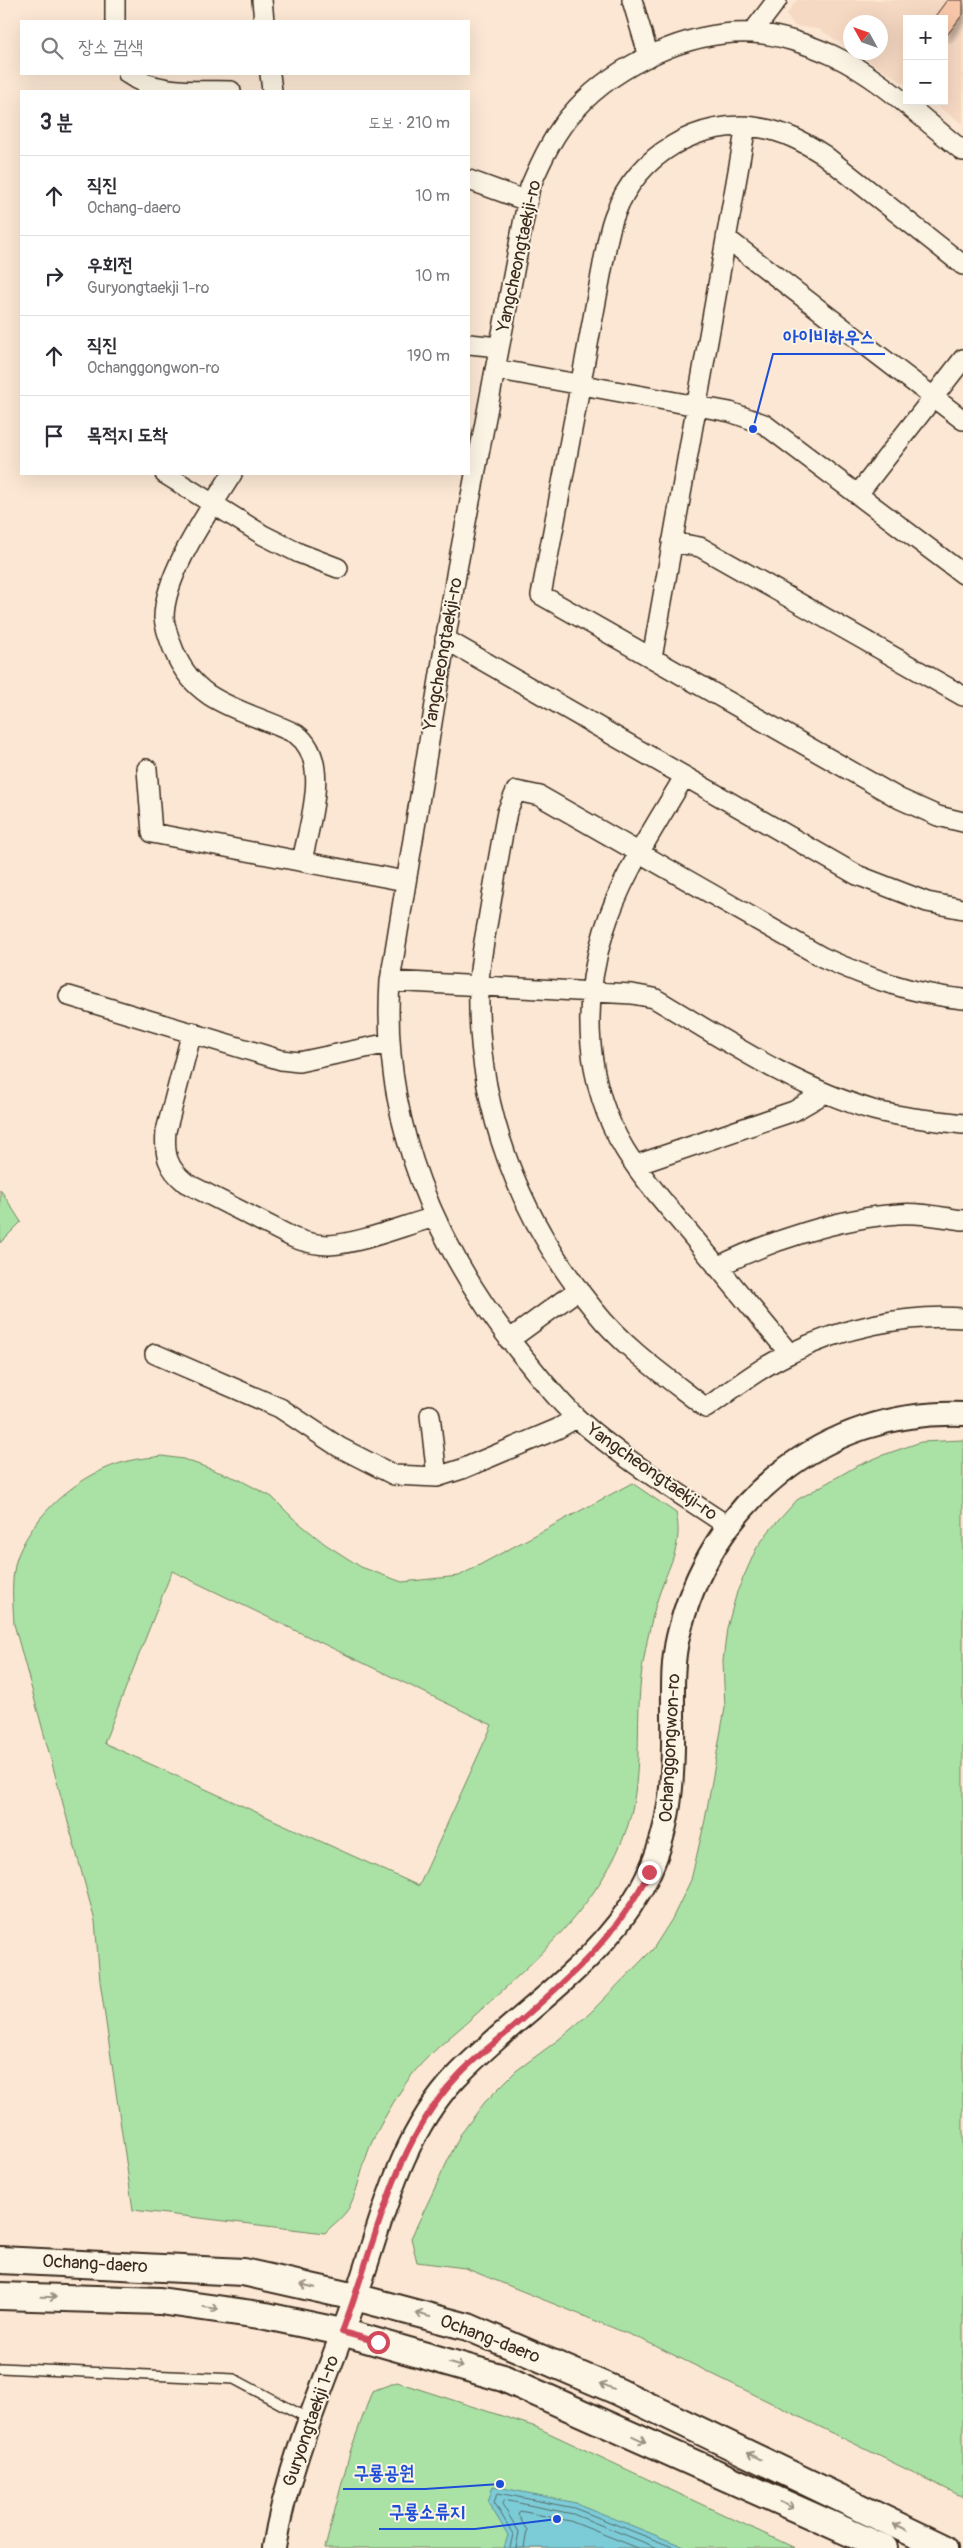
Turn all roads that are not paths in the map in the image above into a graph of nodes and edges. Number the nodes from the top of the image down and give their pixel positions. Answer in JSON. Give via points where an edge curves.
{"nodes":[{"id":1,"x":115,"y":0,"type":"edge"},
{"id":2,"x":262,"y":0,"type":"edge"},
{"id":3,"x":632,"y":0,"type":"edge"},
{"id":4,"x":777,"y":0,"type":"edge"},
{"id":5,"x":115,"y":20,"type":"edge"},
{"id":6,"x":264,"y":20,"type":"edge"},
{"id":7,"x":752,"y":33,"type":"junction"},
{"id":8,"x":649,"y":57,"type":"junction"},
{"id":9,"x":130,"y":75,"type":"edge"},
{"id":10,"x":270,"y":75,"type":"edge"},
{"id":11,"x":207,"y":90,"type":"edge"},
{"id":12,"x":272,"y":90,"type":"edge"},
{"id":13,"x":746,"y":126,"type":"junction"},
{"id":14,"x":963,"y":151,"type":"edge"},
{"id":15,"x":470,"y":180,"type":"edge"},
{"id":16,"x":527,"y":201,"type":"junction"},
{"id":17,"x":726,"y":238,"type":"junction"},
{"id":18,"x":963,"y":265,"type":"edge"},
{"id":19,"x":470,"y":344,"type":"edge"},
{"id":20,"x":499,"y":347,"type":"junction"},
{"id":21,"x":963,"y":360,"type":"edge"},
{"id":22,"x":495,"y":369,"type":"junction"},
{"id":23,"x":581,"y":384,"type":"junction"},
{"id":24,"x":934,"y":397,"type":"junction"},
{"id":25,"x":696,"y":406,"type":"junction"},
{"id":26,"x":963,"y":420,"type":"edge"},
{"id":27,"x":474,"y":450,"type":"edge"},
{"id":28,"x":167,"y":475,"type":"edge"},
{"id":29,"x":231,"y":475,"type":"edge"},
{"id":30,"x":858,"y":494,"type":"junction"},
{"id":31,"x":213,"y":504,"type":"junction"},
{"id":32,"x":672,"y":542,"type":"junction"},
{"id":33,"x":338,"y":568,"type":"dead end"},
{"id":34,"x":963,"y":574,"type":"edge"},
{"id":35,"x":445,"y":639,"type":"junction"},
{"id":36,"x":652,"y":658,"type":"junction"},
{"id":37,"x":963,"y":696,"type":"edge"},
{"id":38,"x":148,"y":769,"type":"dead end"},
{"id":39,"x":684,"y":777,"type":"junction"},
{"id":40,"x":963,"y":822,"type":"edge"},
{"id":41,"x":639,"y":853,"type":"junction"},
{"id":42,"x":302,"y":861,"type":"junction"},
{"id":43,"x":405,"y":881,"type":"junction"},
{"id":44,"x":963,"y":909,"type":"edge"},
{"id":45,"x":390,"y":981,"type":"junction"},
{"id":46,"x":479,"y":986,"type":"junction"},
{"id":47,"x":592,"y":993,"type":"junction"},
{"id":48,"x":69,"y":996,"type":"dead end"},
{"id":49,"x":963,"y":999,"type":"edge"},
{"id":50,"x":192,"y":1032,"type":"junction"},
{"id":51,"x":389,"y":1043,"type":"junction"},
{"id":52,"x":825,"y":1093,"type":"junction"},
{"id":53,"x":963,"y":1124,"type":"edge"},
{"id":54,"x":636,"y":1165,"type":"junction"},
{"id":55,"x":435,"y":1217,"type":"junction"},
{"id":56,"x":963,"y":1220,"type":"edge"},
{"id":57,"x":717,"y":1267,"type":"junction"},
{"id":58,"x":579,"y":1289,"type":"junction"},
{"id":59,"x":963,"y":1318,"type":"edge"},
{"id":60,"x":509,"y":1340,"type":"junction"},
{"id":61,"x":789,"y":1353,"type":"junction"},
{"id":62,"x":155,"y":1354,"type":"dead end"},
{"id":63,"x":430,"y":1414,"type":"dead end"},
{"id":64,"x":963,"y":1414,"type":"edge"},
{"id":65,"x":576,"y":1418,"type":"junction"},
{"id":66,"x":437,"y":1477,"type":"junction"},
{"id":67,"x":728,"y":1526,"type":"junction"},
{"id":68,"x":0,"y":2260,"type":"edge"},
{"id":69,"x":0,"y":2296,"type":"edge"},
{"id":70,"x":355,"y":2297,"type":"junction"},
{"id":71,"x":342,"y":2332,"type":"junction"},
{"id":72,"x":0,"y":2368,"type":"edge"},
{"id":73,"x":310,"y":2419,"type":"junction"},
{"id":74,"x":274,"y":2548,"type":"edge"},
{"id":75,"x":884,"y":2548,"type":"edge"},
{"id":76,"x":944,"y":2548,"type":"edge"}],
"edges":[{"from":1,"to":5,"type":"street"},
{"from":2,"to":6,"type":"street"},
{"from":3,"to":8,"type":"street"},
{"from":4,"to":7,"type":"street"},
{"from":7,"to":8,"type":"street","name":"Yangcheongtaekji-ro","via":[[708,37]]},
{"from":7,"to":14,"type":"street","name":"Yangcheongtaekji-ro","via":[[807,45],[864,72]]},
{"from":8,"to":16,"type":"street","name":"Yangcheongtaekji-ro","via":[[596,89],[575,109],[543,156]]},
{"from":9,"to":11,"type":"street","via":[[159,88]]},
{"from":10,"to":12,"type":"street"},
{"from":13,"to":17,"type":"street"},
{"from":13,"to":18,"type":"street","via":[[782,133],[824,155]]},
{"from":13,"to":23,"type":"street","via":[[722,127],[676,142],[643,169],[624,194],[614,214],[607,243]]},
{"from":15,"to":16,"type":"street"},
{"from":16,"to":20,"type":"street","name":"Yangcheongtaekji-ro"},
{"from":17,"to":24,"type":"street"},
{"from":17,"to":25,"type":"street"},
{"from":19,"to":20,"type":"street"},
{"from":20,"to":22,"type":"street","name":"Yangcheongtaekji-ro"},
{"from":21,"to":24,"type":"street"},
{"from":22,"to":23,"type":"street"},
{"from":22,"to":27,"type":"street","name":"Yangcheongtaekji-ro"},
{"from":23,"to":25,"type":"street"},
{"from":23,"to":36,"type":"street","via":[[541,595]]},
{"from":24,"to":26,"type":"street"},
{"from":24,"to":30,"type":"street"},
{"from":25,"to":30,"type":"street","via":[[730,412],[764,424]]},
{"from":25,"to":32,"type":"street"},
{"from":27,"to":35,"type":"street","name":"Yangcheongtaekji-ro"},
{"from":28,"to":31,"type":"street"},
{"from":29,"to":31,"type":"street"},
{"from":30,"to":34,"type":"street"},
{"from":31,"to":33,"type":"street","via":[[263,536]]},
{"from":31,"to":42,"type":"street","via":[[177,568],[168,591],[164,618],[170,643],[179,665],[209,695],[274,723],[306,742],[313,753],[316,772]]},
{"from":32,"to":36,"type":"street"},
{"from":32,"to":37,"type":"street","via":[[700,547]]},
{"from":35,"to":39,"type":"street"},
{"from":35,"to":43,"type":"street","name":"Yangcheongtaekji-ro"},
{"from":36,"to":40,"type":"street","via":[[900,799],[938,816]]},
{"from":38,"to":42,"type":"street","via":[[152,833]]},
{"from":39,"to":41,"type":"street"},
{"from":39,"to":44,"type":"street","via":[[857,875],[927,902]]},
{"from":41,"to":46,"type":"street","via":[[540,796],[516,791],[506,812]]},
{"from":41,"to":47,"type":"street","via":[[604,931]]},
{"from":41,"to":49,"type":"street","via":[[822,957],[892,985]]},
{"from":42,"to":43,"type":"street"},
{"from":43,"to":45,"type":"street","name":"Yangcheongtaekji-ro"},
{"from":45,"to":46,"type":"street"},
{"from":45,"to":51,"type":"street","name":"Yangcheongtaekji-ro"},
{"from":46,"to":47,"type":"street"},
{"from":46,"to":58,"type":"street","via":[[482,1062],[498,1135],[526,1204]]},
{"from":47,"to":52,"type":"street","via":[[654,998],[786,1076]]},
{"from":47,"to":54,"type":"street","via":[[590,1044],[596,1080],[608,1118]]},
{"from":48,"to":50,"type":"street"},
{"from":50,"to":51,"type":"street","via":[[281,1060],[299,1062]]},
{"from":50,"to":55,"type":"street","via":[[164,1148],[168,1163],[186,1183],[294,1238],[311,1243],[347,1242]]},
{"from":51,"to":55,"type":"street","name":"Yangcheongtaekji-ro","via":[[404,1130],[419,1182]]},
{"from":52,"to":53,"type":"street","via":[[874,1110]]},
{"from":52,"to":54,"type":"street","via":[[794,1111]]},
{"from":54,"to":57,"type":"street"},
{"from":55,"to":60,"type":"street","name":"Yangcheongtaekji-ro","via":[[481,1303]]},
{"from":56,"to":57,"type":"street","via":[[899,1214],[866,1219],[780,1241]]},
{"from":57,"to":61,"type":"street"},
{"from":58,"to":60,"type":"street"},
{"from":58,"to":61,"type":"street","via":[[595,1312],[624,1340],[706,1408]]},
{"from":59,"to":61,"type":"street","via":[[874,1325]]},
{"from":60,"to":65,"type":"street","name":"Yangcheongtaekji-ro"},
{"from":62,"to":66,"type":"street","via":[[280,1408],[339,1447],[394,1475]]},
{"from":63,"to":66,"type":"street"},
{"from":64,"to":67,"type":"street","name":"Ochanggongwon-ro","via":[[935,1413],[900,1418],[872,1424],[827,1442],[765,1484]]},
{"from":65,"to":66,"type":"street"},
{"from":65,"to":67,"type":"street","name":"Yangcheongtaekji-ro","via":[[625,1457]]},
{"from":67,"to":70,"type":"street","name":"Ochanggongwon-ro","via":[[693,1592],[677,1638],[670,1799],[667,1827],[657,1857],[628,1911],[606,1940],[456,2077],[433,2106],[401,2165]]},
{"from":70,"to":68,"type":"main road","name":"Ochang-daero","one_way":true,"via":[[243,2272]]},
{"from":69,"to":71,"type":"main road","name":"Ochang-daero","one_way":true,"via":[[160,2301],[266,2316]]},
{"from":70,"to":71,"type":"street","name":"Guryongtaekji 1-ro"},
{"from":76,"to":70,"type":"main road","name":"Ochang-daero","one_way":true,"via":[[591,2379],[468,2327]]},
{"from":71,"to":73,"type":"street","name":"Guryongtaekji 1-ro"},
{"from":71,"to":75,"type":"main road","name":"Ochang-daero","one_way":true,"via":[[502,2378]]},
{"from":72,"to":73,"type":"lane","via":[[234,2379]]},
{"from":73,"to":74,"type":"street","name":"Guryongtaekji 1-ro","via":[[280,2513]]}]}
